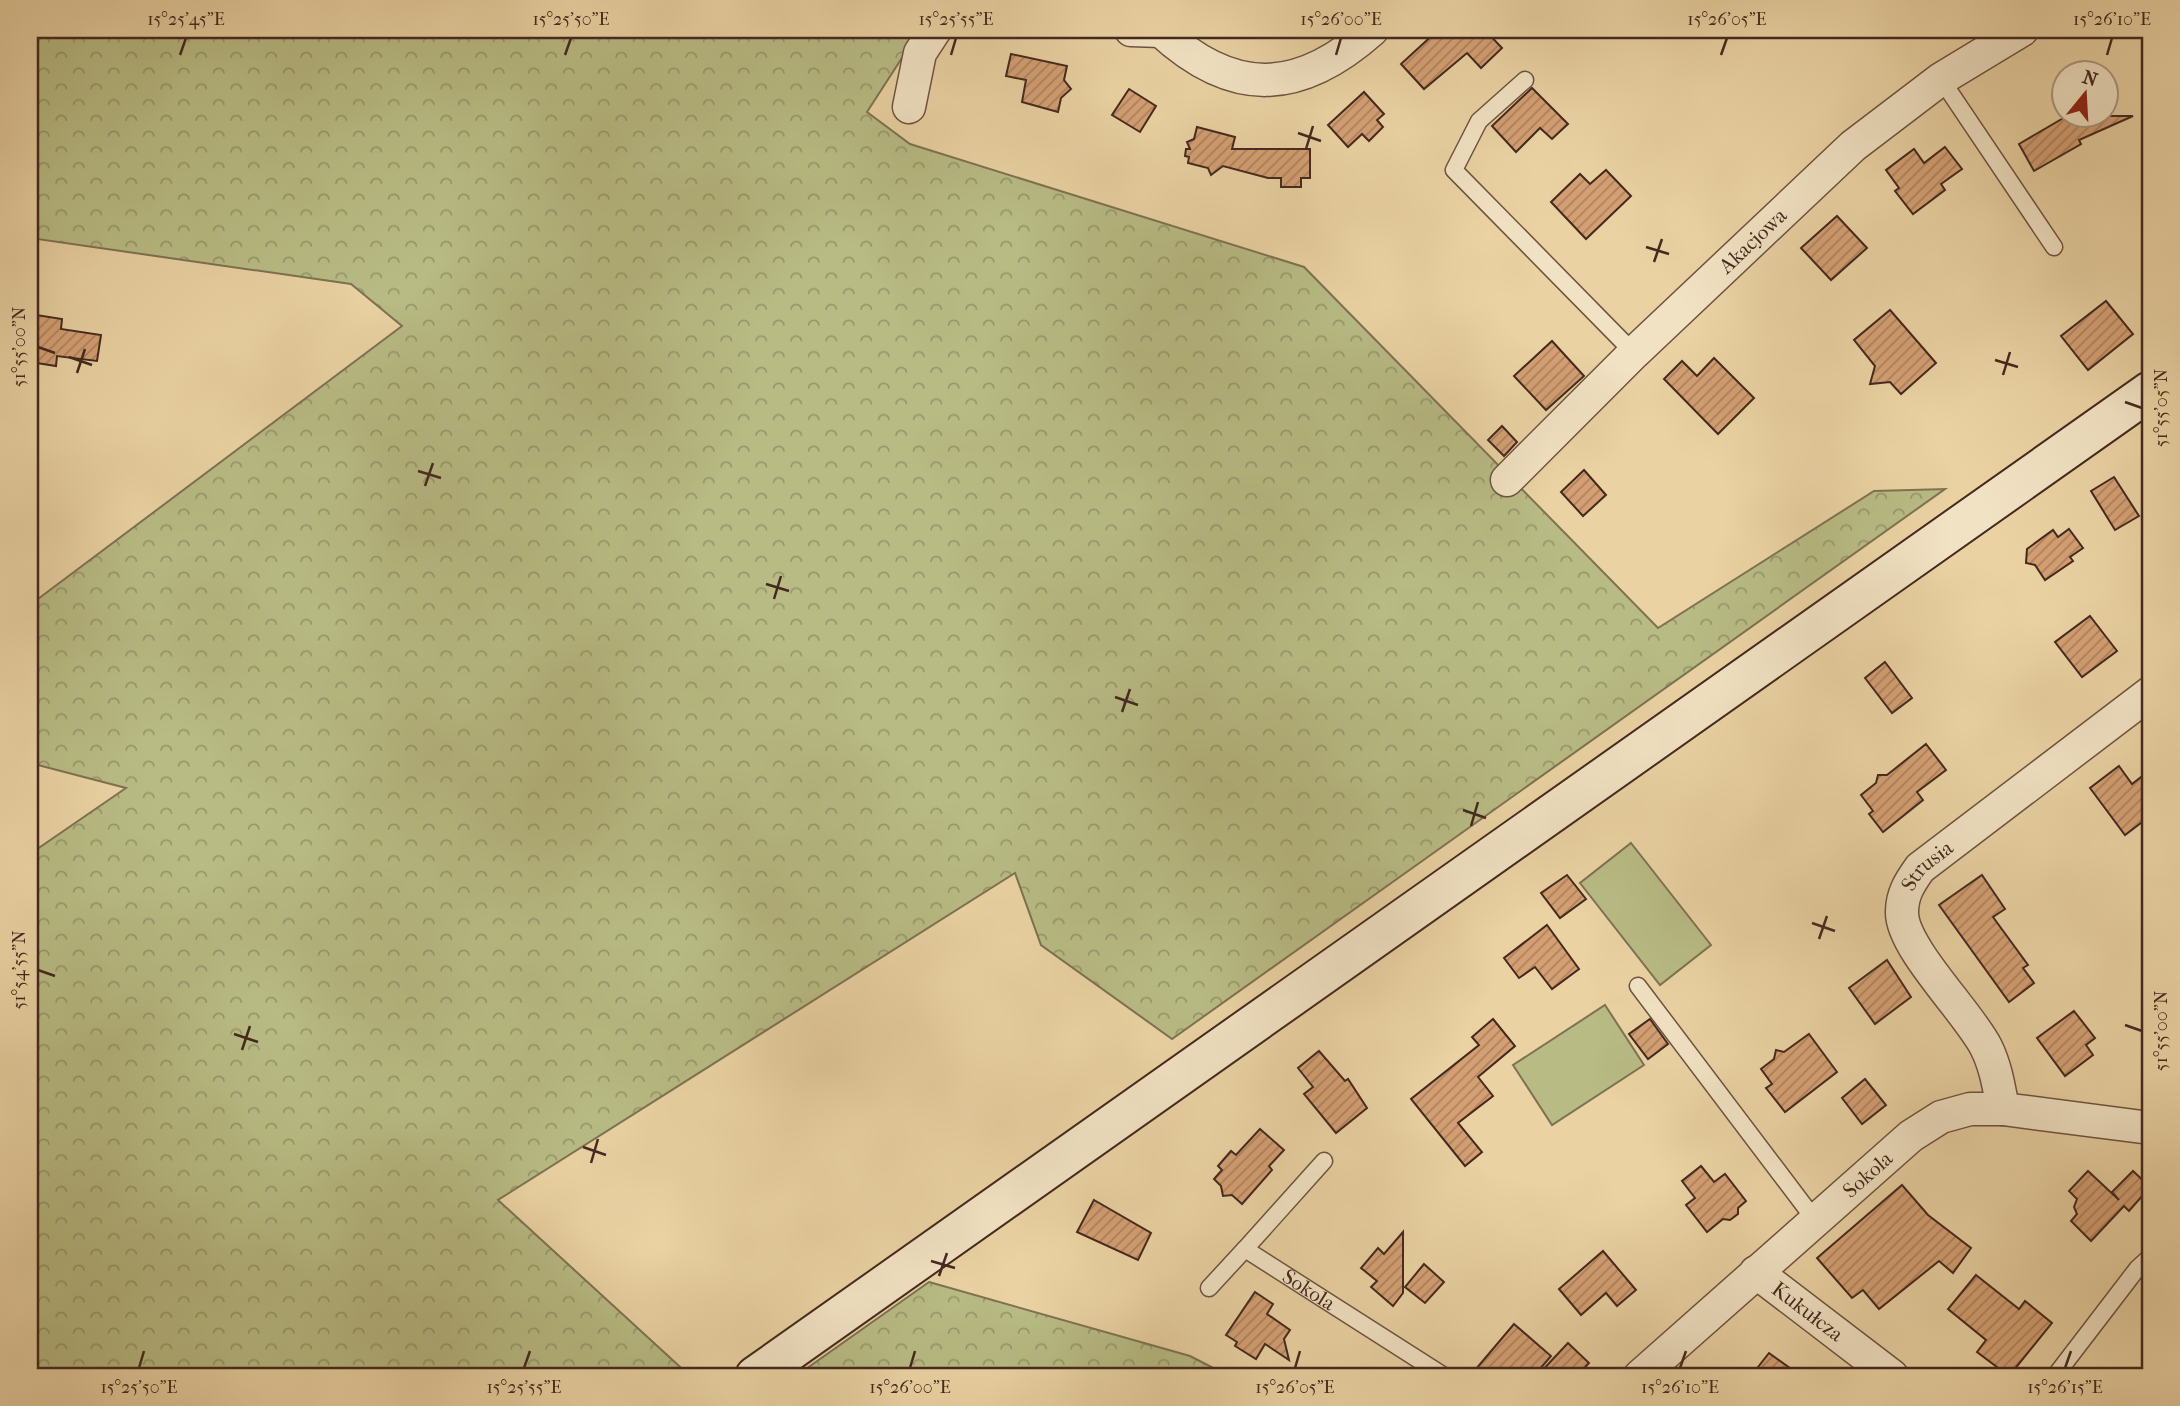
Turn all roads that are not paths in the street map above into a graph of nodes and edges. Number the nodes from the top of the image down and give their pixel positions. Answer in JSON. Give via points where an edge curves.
{"nodes":[{"id":1,"x":935,"y":30,"type":"edge"},
{"id":2,"x":1131,"y":30,"type":"edge"},
{"id":3,"x":1161,"y":30,"type":"edge"},
{"id":4,"x":1372,"y":30,"type":"edge"},
{"id":5,"x":2022,"y":30,"type":"edge"},
{"id":6,"x":1941,"y":79,"type":"junction"},
{"id":7,"x":1525,"y":80,"type":"dead end"},
{"id":8,"x":909,"y":107,"type":"dead end"},
{"id":9,"x":2054,"y":247,"type":"dead end"},
{"id":10,"x":1634,"y":353,"type":"junction"},
{"id":11,"x":2150,"y":391,"type":"edge"},
{"id":12,"x":1507,"y":480,"type":"dead end"},
{"id":13,"x":2150,"y":693,"type":"edge"},
{"id":14,"x":1638,"y":986,"type":"dead end"},
{"id":15,"x":2003,"y":1109,"type":"junction"},
{"id":16,"x":2150,"y":1128,"type":"edge"},
{"id":17,"x":1324,"y":1161,"type":"dead end"},
{"id":18,"x":1815,"y":1220,"type":"junction"},
{"id":19,"x":1245,"y":1249,"type":"junction"},
{"id":20,"x":2150,"y":1257,"type":"edge"},
{"id":21,"x":1756,"y":1272,"type":"junction"},
{"id":22,"x":1209,"y":1288,"type":"dead end"},
{"id":23,"x":759,"y":1375,"type":"edge"},
{"id":24,"x":1444,"y":1376,"type":"edge"},
{"id":25,"x":1640,"y":1376,"type":"edge"},
{"id":26,"x":1892,"y":1376,"type":"edge"},
{"id":27,"x":2055,"y":1376,"type":"edge"}],
"edges":[{"from":1,"to":8,"type":"street","via":[[920,53]]},
{"from":2,"to":3,"type":"street"},
{"from":3,"to":4,"type":"street","via":[[1190,57],[1229,74],[1266,81],[1300,76],[1327,64]]},
{"from":5,"to":6,"type":"street","name":"Akacjowa"},
{"from":6,"to":9,"type":"lane"},
{"from":6,"to":10,"type":"street","name":"Akacjowa","via":[[1853,146]]},
{"from":7,"to":10,"type":"lane","via":[[1479,121],[1454,170]]},
{"from":10,"to":12,"type":"street","name":"Akacjowa"},
{"from":11,"to":23,"type":"main road"},
{"from":13,"to":15,"type":"street","name":"Strusia","via":[[1920,869],[1906,887],[1901,913],[1908,935],[1986,1046]]},
{"from":14,"to":18,"type":"lane"},
{"from":15,"to":16,"type":"street","name":"Sokola"},
{"from":15,"to":18,"type":"street","name":"Sokola","via":[[1970,1109],[1941,1117],[1911,1136]]},
{"from":17,"to":19,"type":"lane"},
{"from":18,"to":21,"type":"street","name":"Sokola"},
{"from":19,"to":22,"type":"lane"},
{"from":19,"to":24,"type":"lane","name":"Sokola"},
{"from":20,"to":27,"type":"lane"},
{"from":21,"to":25,"type":"street","name":"Sokola"},
{"from":21,"to":26,"type":"street","name":"Kukułcza"}]}
